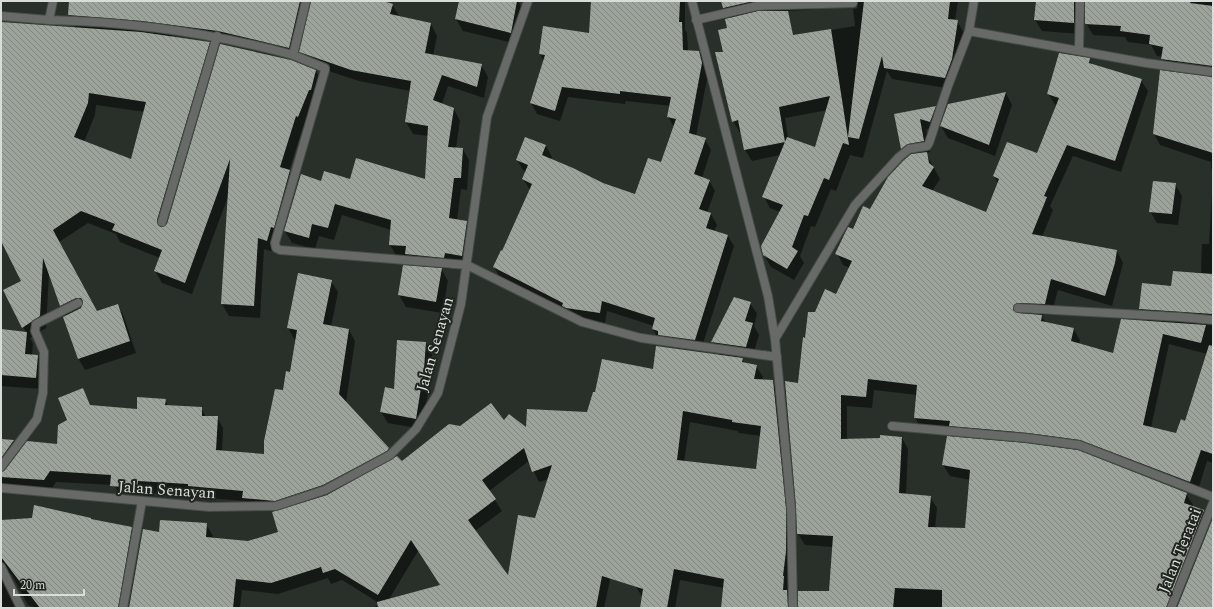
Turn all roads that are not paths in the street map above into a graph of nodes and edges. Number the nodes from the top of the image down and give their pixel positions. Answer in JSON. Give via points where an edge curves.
{"nodes":[{"id":1,"x":53,"y":1,"type":"edge"},
{"id":2,"x":306,"y":1,"type":"edge"},
{"id":3,"x":528,"y":1,"type":"edge"},
{"id":4,"x":692,"y":1,"type":"edge"},
{"id":5,"x":974,"y":1,"type":"edge"},
{"id":6,"x":1080,"y":1,"type":"edge"},
{"id":7,"x":854,"y":3,"type":"dead end"},
{"id":8,"x":1,"y":16,"type":"edge"},
{"id":9,"x":49,"y":20,"type":"junction"},
{"id":10,"x":696,"y":20,"type":"junction"},
{"id":11,"x":969,"y":31,"type":"junction"},
{"id":12,"x":218,"y":36,"type":"junction"},
{"id":13,"x":1079,"y":50,"type":"junction"},
{"id":14,"x":293,"y":55,"type":"junction"},
{"id":15,"x":1213,"y":72,"type":"edge"},
{"id":16,"x":162,"y":222,"type":"dead end"},
{"id":17,"x":467,"y":265,"type":"junction"},
{"id":18,"x":78,"y":303,"type":"dead end"},
{"id":19,"x":1018,"y":308,"type":"dead end"},
{"id":20,"x":1213,"y":320,"type":"edge"},
{"id":21,"x":775,"y":339,"type":"junction"},
{"id":22,"x":777,"y":357,"type":"junction"},
{"id":23,"x":892,"y":426,"type":"dead end"},
{"id":24,"x":1,"y":467,"type":"edge"},
{"id":25,"x":1,"y":488,"type":"edge"},
{"id":26,"x":1213,"y":497,"type":"edge"},
{"id":27,"x":142,"y":501,"type":"junction"},
{"id":28,"x":1213,"y":503,"type":"edge"},
{"id":29,"x":1,"y":568,"type":"edge"},
{"id":30,"x":21,"y":608,"type":"edge"},
{"id":31,"x":123,"y":608,"type":"edge"},
{"id":32,"x":793,"y":608,"type":"edge"},
{"id":33,"x":1171,"y":608,"type":"edge"}],
"edges":[{"from":1,"to":9,"type":"street"},
{"from":2,"to":14,"type":"street"},
{"from":3,"to":17,"type":"street","name":"Jalan Senayan","via":[[487,117]]},
{"from":4,"to":10,"type":"street"},
{"from":5,"to":11,"type":"street"},
{"from":6,"to":13,"type":"street"},
{"from":7,"to":10,"type":"street","via":[[757,6]]},
{"from":8,"to":9,"type":"street"},
{"from":9,"to":12,"type":"street","via":[[155,27]]},
{"from":10,"to":21,"type":"street","via":[[768,296]]},
{"from":11,"to":13,"type":"street"},
{"from":11,"to":21,"type":"street","via":[[929,143],[927,146],[909,149],[899,157],[855,205]]},
{"from":12,"to":14,"type":"street"},
{"from":12,"to":16,"type":"street"},
{"from":13,"to":15,"type":"street"},
{"from":14,"to":17,"type":"street","via":[[321,64],[325,70],[275,243],[276,248]]},
{"from":17,"to":22,"type":"street","via":[[582,322],[641,338]]},
{"from":17,"to":27,"type":"street","name":"Jalan Senayan","via":[[461,304],[438,393],[416,429],[390,456],[325,490],[276,506],[209,507]]},
{"from":18,"to":24,"type":"street","via":[[36,324],[34,331],[44,352],[43,393],[37,419]]},
{"from":19,"to":20,"type":"street"},
{"from":21,"to":22,"type":"street"},
{"from":22,"to":32,"type":"street","via":[[792,508]]},
{"from":23,"to":26,"type":"street","via":[[1079,445]]},
{"from":25,"to":27,"type":"street","name":"Jalan Senayan"},
{"from":27,"to":31,"type":"street"},
{"from":28,"to":33,"type":"street","name":"Jalan Teratai"},
{"from":29,"to":30,"type":"street"}]}
